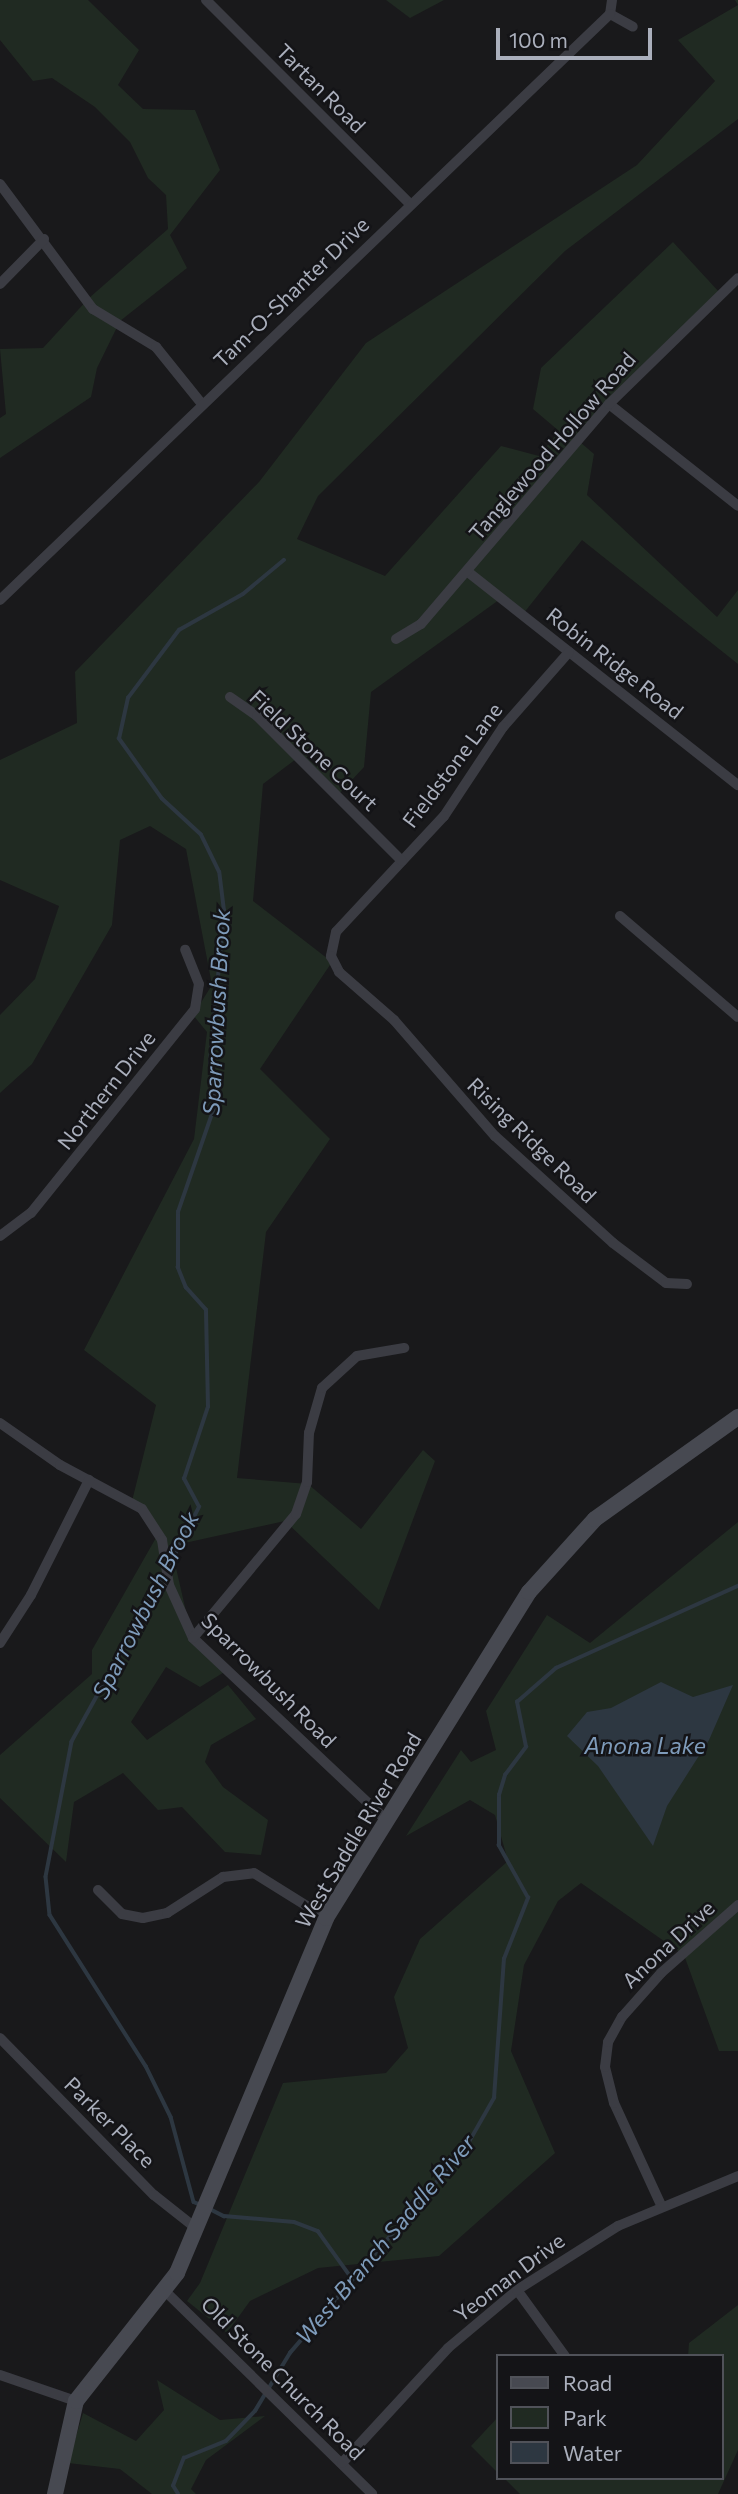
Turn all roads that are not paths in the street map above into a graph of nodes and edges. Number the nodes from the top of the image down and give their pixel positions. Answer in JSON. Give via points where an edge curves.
{"nodes":[{"id":1,"x":206,"y":0,"type":"edge"},
{"id":2,"x":612,"y":0,"type":"edge"},
{"id":3,"x":610,"y":14,"type":"junction"},
{"id":4,"x":633,"y":27,"type":"dead end"},
{"id":5,"x":0,"y":184,"type":"edge"},
{"id":6,"x":410,"y":204,"type":"junction"},
{"id":7,"x":44,"y":239,"type":"junction"},
{"id":8,"x":738,"y":278,"type":"edge"},
{"id":9,"x":0,"y":284,"type":"edge"},
{"id":10,"x":202,"y":404,"type":"junction"},
{"id":11,"x":609,"y":404,"type":"junction"},
{"id":12,"x":738,"y":506,"type":"edge"},
{"id":13,"x":468,"y":572,"type":"junction"},
{"id":14,"x":0,"y":600,"type":"edge"},
{"id":15,"x":396,"y":639,"type":"dead end"},
{"id":16,"x":569,"y":652,"type":"junction"},
{"id":17,"x":230,"y":697,"type":"dead end"},
{"id":18,"x":738,"y":785,"type":"edge"},
{"id":19,"x":402,"y":861,"type":"junction"},
{"id":20,"x":620,"y":916,"type":"dead end"},
{"id":21,"x":336,"y":932,"type":"joint"},
{"id":22,"x":185,"y":950,"type":"dead end"},
{"id":23,"x":738,"y":1017,"type":"edge"},
{"id":24,"x":0,"y":1236,"type":"edge"},
{"id":25,"x":687,"y":1284,"type":"dead end"},
{"id":26,"x":404,"y":1348,"type":"dead end"},
{"id":27,"x":738,"y":1417,"type":"edge"},
{"id":28,"x":0,"y":1423,"type":"edge"},
{"id":29,"x":89,"y":1480,"type":"junction"},
{"id":30,"x":193,"y":1638,"type":"junction"},
{"id":31,"x":0,"y":1643,"type":"edge"},
{"id":32,"x":386,"y":1820,"type":"junction"},
{"id":33,"x":98,"y":1889,"type":"dead end"},
{"id":34,"x":738,"y":1905,"type":"edge"},
{"id":35,"x":326,"y":1918,"type":"junction"},
{"id":36,"x":0,"y":2038,"type":"edge"},
{"id":37,"x":738,"y":2176,"type":"edge"},
{"id":38,"x":661,"y":2205,"type":"junction"},
{"id":39,"x":203,"y":2214,"type":"junction"},
{"id":40,"x":517,"y":2290,"type":"junction"},
{"id":41,"x":165,"y":2291,"type":"junction"},
{"id":42,"x":564,"y":2354,"type":"edge"},
{"id":43,"x":0,"y":2375,"type":"edge"},
{"id":44,"x":76,"y":2401,"type":"junction"},
{"id":45,"x":342,"y":2463,"type":"junction"},
{"id":46,"x":55,"y":2494,"type":"edge"},
{"id":47,"x":372,"y":2494,"type":"edge"}],
"edges":[{"from":1,"to":6,"type":"street","name":"Tartan Road"},
{"from":2,"to":3,"type":"street"},
{"from":3,"to":4,"type":"street"},
{"from":3,"to":6,"type":"street","name":"Tam-O-Shanter Drive"},
{"from":5,"to":7,"type":"street"},
{"from":6,"to":10,"type":"street","name":"Tam-O-Shanter Drive"},
{"from":7,"to":9,"type":"street"},
{"from":7,"to":10,"type":"street","via":[[104,318],[156,347]]},
{"from":8,"to":11,"type":"street","name":"Tanglewood Hollow Road"},
{"from":10,"to":14,"type":"street","name":"Tam-O-Shanter Drive"},
{"from":11,"to":12,"type":"street"},
{"from":11,"to":13,"type":"street","name":"Tanglewood Hollow Road"},
{"from":13,"to":15,"type":"street","name":"Tanglewood Hollow Road","via":[[421,625]]},
{"from":13,"to":16,"type":"street","name":"Robin Ridge Road"},
{"from":16,"to":18,"type":"street","name":"Robin Ridge Road"},
{"from":16,"to":19,"type":"street","name":"Fieldstone Lane","via":[[520,706],[444,816]]},
{"from":17,"to":19,"type":"street","name":"Field Stone Court","via":[[257,716]]},
{"from":19,"to":21,"type":"street","name":"Fieldstone Lane"},
{"from":20,"to":23,"type":"street"},
{"from":21,"to":25,"type":"street","name":"Rising Ridge Road","via":[[331,956],[339,972],[394,1020],[495,1136],[613,1243],[666,1283]]},
{"from":22,"to":24,"type":"street","name":"Northern Drive","via":[[199,984],[195,1009],[31,1213]]},
{"from":26,"to":30,"type":"street","via":[[357,1356],[322,1388],[309,1433],[307,1482],[296,1514]]},
{"from":27,"to":32,"type":"street","name":"West Saddle River Road","via":[[605,1510],[546,1567]]},
{"from":28,"to":29,"type":"street","name":"Sparrowbush Road"},
{"from":29,"to":30,"type":"street","name":"Sparrowbush Road","via":[[142,1509],[157,1528],[168,1579]]},
{"from":29,"to":31,"type":"street","via":[[31,1595]]},
{"from":30,"to":32,"type":"street","name":"Sparrowbush Road"},
{"from":32,"to":35,"type":"street","name":"West Saddle River Road"},
{"from":33,"to":35,"type":"street","via":[[122,1914],[143,1919],[167,1913],[223,1877],[254,1873]]},
{"from":34,"to":38,"type":"street","name":"Anona Drive","via":[[653,1980],[608,2042],[606,2067],[614,2103]]},
{"from":35,"to":39,"type":"street","name":"West Saddle River Road"},
{"from":36,"to":39,"type":"street","name":"Parker Place","via":[[154,2194]]},
{"from":37,"to":38,"type":"street","name":"Yeoman Drive"},
{"from":38,"to":40,"type":"street","name":"Yeoman Drive","via":[[584,2245]]},
{"from":39,"to":41,"type":"street","name":"West Saddle River Road"},
{"from":40,"to":42,"type":"street"},
{"from":40,"to":45,"type":"street","name":"Yeoman Drive","via":[[449,2348]]},
{"from":41,"to":44,"type":"street","name":"West Saddle River Road"},
{"from":41,"to":45,"type":"street","name":"Old Stone Church Road"},
{"from":43,"to":44,"type":"street"},
{"from":44,"to":46,"type":"street","name":"West Saddle River Road"},
{"from":45,"to":47,"type":"street","name":"Old Stone Church Road"}]}
